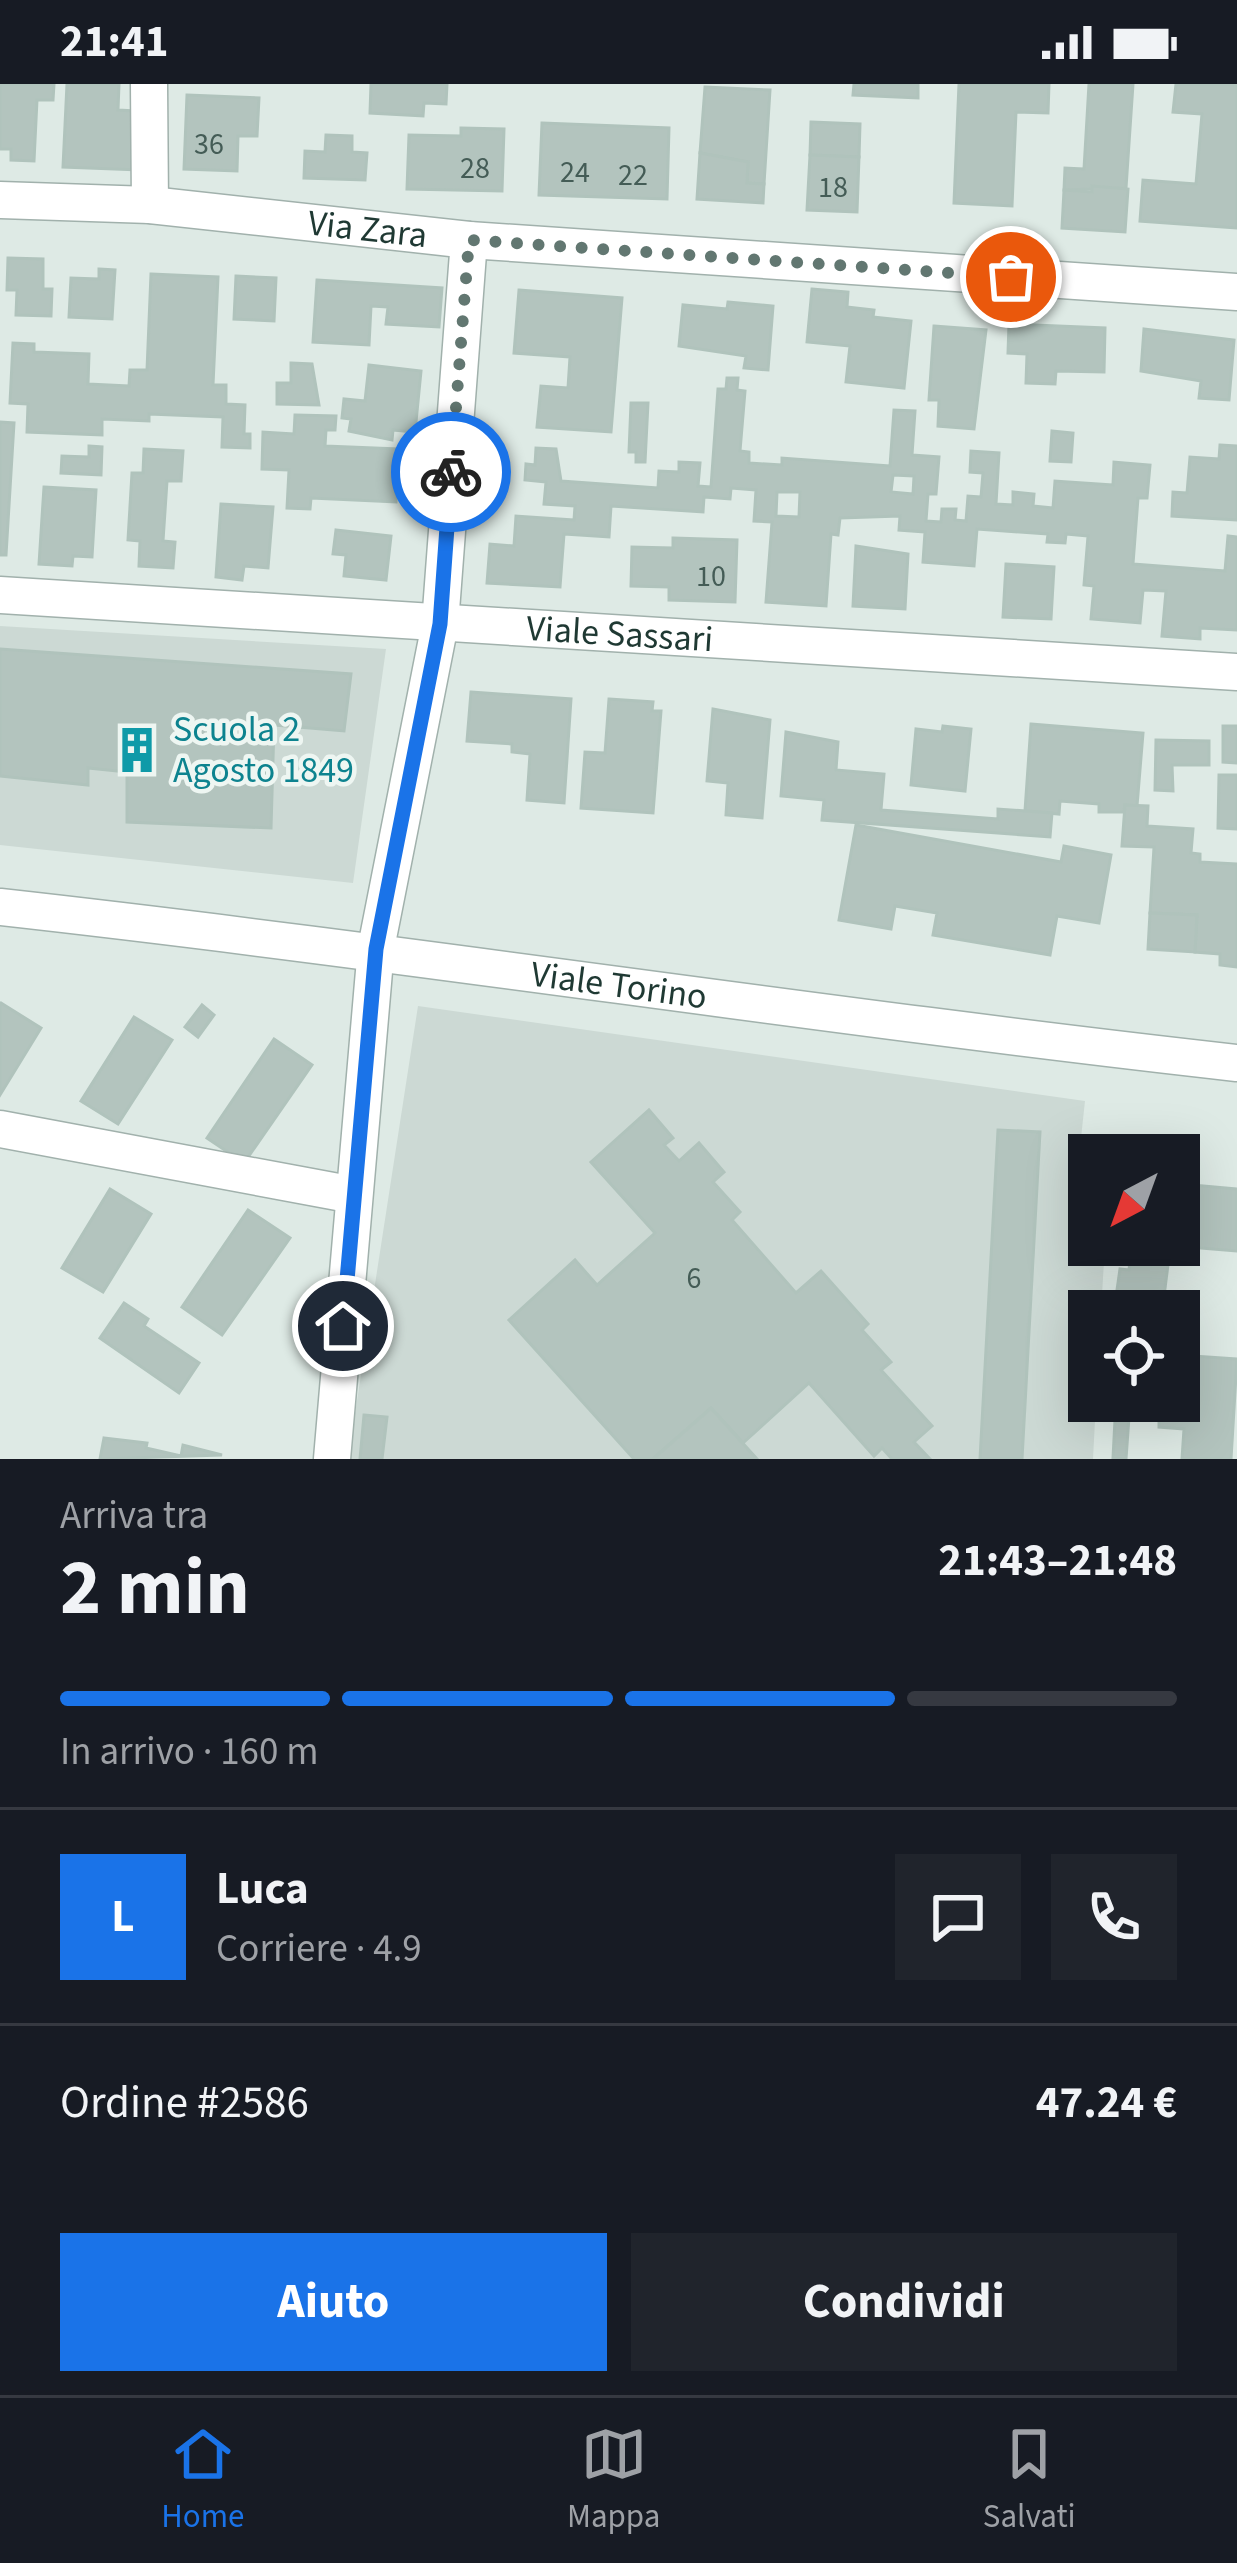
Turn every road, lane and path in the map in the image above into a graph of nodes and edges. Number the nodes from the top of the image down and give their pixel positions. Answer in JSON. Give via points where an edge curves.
{"nodes":[{"id":1,"x":149,"y":84,"type":"edge"},
{"id":2,"x":0,"y":200,"type":"edge"},
{"id":3,"x":150,"y":205,"type":"junction"},
{"id":4,"x":469,"y":240,"type":"junction"},
{"id":5,"x":1237,"y":292,"type":"edge"},
{"id":6,"x":0,"y":595,"type":"edge"},
{"id":7,"x":440,"y":624,"type":"junction"},
{"id":8,"x":1237,"y":672,"type":"edge"},
{"id":9,"x":0,"y":907,"type":"edge"},
{"id":10,"x":376,"y":949,"type":"junction"},
{"id":11,"x":1237,"y":1063,"type":"edge"},
{"id":12,"x":0,"y":1129,"type":"edge"},
{"id":13,"x":354,"y":1195,"type":"junction"},
{"id":14,"x":332,"y":1459,"type":"edge"}],
"edges":[{"from":1,"to":3,"type":"street"},
{"from":2,"to":3,"type":"street","name":"Via Zara"},
{"from":3,"to":4,"type":"street","name":"Via Zara"},
{"from":4,"to":5,"type":"street","name":"Via Zara"},
{"from":4,"to":7,"type":"street"},
{"from":6,"to":7,"type":"street","name":"Viale Sassari"},
{"from":7,"to":8,"type":"street","name":"Viale Sassari"},
{"from":7,"to":10,"type":"street"},
{"from":9,"to":10,"type":"street","name":"Viale Torino"},
{"from":10,"to":11,"type":"street","name":"Viale Torino","via":[[897,1025]]},
{"from":10,"to":13,"type":"street"},
{"from":12,"to":13,"type":"street"},
{"from":13,"to":14,"type":"street"}]}
